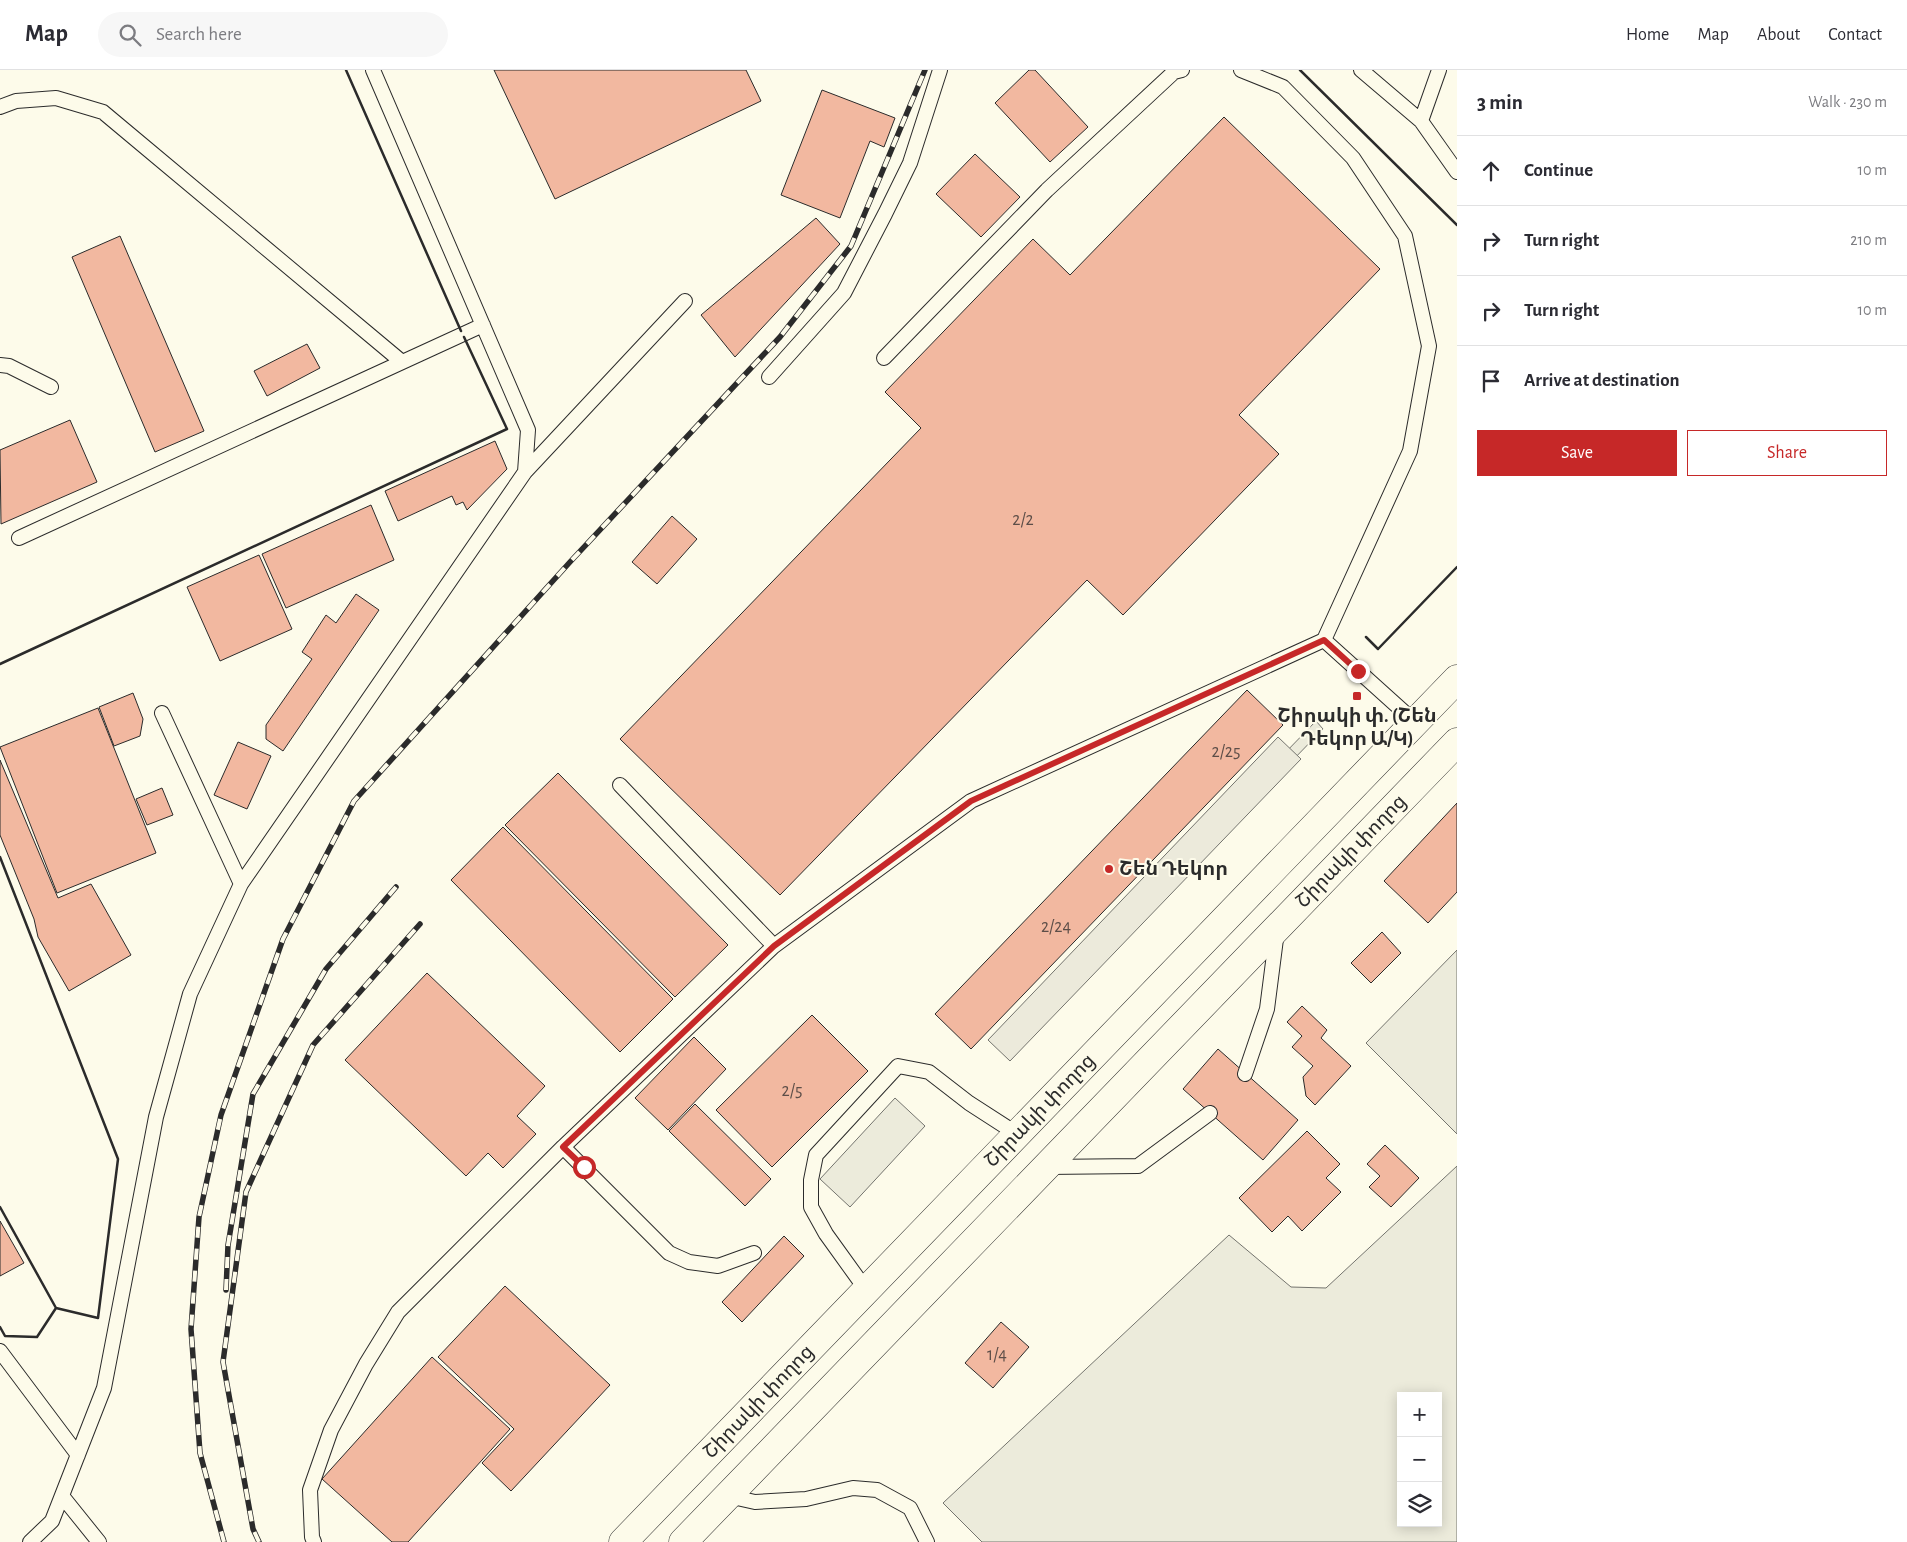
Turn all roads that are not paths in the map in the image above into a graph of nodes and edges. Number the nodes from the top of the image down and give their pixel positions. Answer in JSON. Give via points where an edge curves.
{"nodes":[{"id":1,"x":373,"y":70,"type":"edge"},
{"id":2,"x":940,"y":70,"type":"edge"},
{"id":3,"x":1182,"y":70,"type":"edge"},
{"id":4,"x":1241,"y":70,"type":"edge"},
{"id":5,"x":1361,"y":70,"type":"edge"},
{"id":6,"x":1438,"y":70,"type":"edge"},
{"id":7,"x":0,"y":107,"type":"edge"},
{"id":8,"x":1421,"y":122,"type":"junction"},
{"id":9,"x":1457,"y":172,"type":"edge"},
{"id":10,"x":685,"y":301,"type":"dead end"},
{"id":11,"x":483,"y":325,"type":"junction"},
{"id":12,"x":884,"y":358,"type":"dead end"},
{"id":13,"x":402,"y":362,"type":"junction"},
{"id":14,"x":0,"y":365,"type":"edge"},
{"id":15,"x":769,"y":377,"type":"dead end"},
{"id":16,"x":51,"y":387,"type":"dead end"},
{"id":17,"x":525,"y":472,"type":"junction"},
{"id":18,"x":20,"y":538,"type":"dead end"},
{"id":19,"x":1324,"y":640,"type":"junction"},
{"id":20,"x":1457,"y":679,"type":"edge"},
{"id":21,"x":162,"y":714,"type":"dead end"},
{"id":22,"x":1415,"y":722,"type":"junction"},
{"id":23,"x":1457,"y":742,"type":"edge"},
{"id":24,"x":620,"y":785,"type":"dead end"},
{"id":25,"x":241,"y":884,"type":"junction"},
{"id":26,"x":1278,"y":927,"type":"junction"},
{"id":27,"x":774,"y":946,"type":"junction"},
{"id":28,"x":1245,"y":1074,"type":"dead end"},
{"id":29,"x":1210,"y":1113,"type":"dead end"},
{"id":30,"x":1017,"y":1134,"type":"junction"},
{"id":31,"x":563,"y":1147,"type":"junction"},
{"id":32,"x":1046,"y":1167,"type":"junction"},
{"id":33,"x":754,"y":1253,"type":"dead end"},
{"id":34,"x":866,"y":1290,"type":"junction"},
{"id":35,"x":0,"y":1350,"type":"edge"},
{"id":36,"x":78,"y":1455,"type":"junction"},
{"id":37,"x":62,"y":1496,"type":"junction"},
{"id":38,"x":728,"y":1496,"type":"junction"},
{"id":39,"x":30,"y":1542,"type":"edge"},
{"id":40,"x":99,"y":1542,"type":"edge"},
{"id":41,"x":314,"y":1542,"type":"edge"},
{"id":42,"x":623,"y":1542,"type":"edge"},
{"id":43,"x":683,"y":1542,"type":"edge"},
{"id":44,"x":928,"y":1542,"type":"edge"}],
"edges":[{"from":1,"to":11,"type":"lane"},
{"from":2,"to":15,"type":"lane","via":[[910,163],[844,293]]},
{"from":3,"to":12,"type":"lane","via":[[1174,72],[1047,190]]},
{"from":4,"to":19,"type":"lane","via":[[1283,87],[1353,158],[1405,236],[1428,346],[1410,451]]},
{"from":5,"to":8,"type":"lane"},
{"from":6,"to":8,"type":"lane"},
{"from":7,"to":13,"type":"lane","via":[[16,101],[56,98],[103,112]]},
{"from":8,"to":9,"type":"lane"},
{"from":10,"to":17,"type":"lane"},
{"from":11,"to":13,"type":"lane"},
{"from":11,"to":17,"type":"lane","via":[[528,430]]},
{"from":13,"to":18,"type":"lane"},
{"from":14,"to":16,"type":"lane","via":[[9,366]]},
{"from":17,"to":25,"type":"lane"},
{"from":19,"to":22,"type":"lane"},
{"from":19,"to":27,"type":"lane","via":[[971,801]]},
{"from":20,"to":22,"type":"highway","name":"Շիրակի փողոց"},
{"from":21,"to":25,"type":"lane"},
{"from":22,"to":30,"type":"highway","name":"Շիրակի փողոց"},
{"from":23,"to":26,"type":"highway","name":"Շիրակի փողոց"},
{"from":24,"to":27,"type":"lane"},
{"from":25,"to":36,"type":"lane","via":[[190,994],[156,1117],[104,1388]]},
{"from":26,"to":28,"type":"lane","via":[[1268,1009]]},
{"from":26,"to":32,"type":"highway","name":"Շիրակի փողոց"},
{"from":27,"to":31,"type":"lane"},
{"from":29,"to":32,"type":"lane","via":[[1138,1166]]},
{"from":30,"to":34,"type":"highway","name":"Շիրակի փողոց"},
{"from":30,"to":34,"type":"lane","via":[[929,1072],[898,1066],[816,1155],[810,1180],[811,1207]]},
{"from":31,"to":33,"type":"lane","via":[[669,1253],[690,1262],[718,1266]]},
{"from":31,"to":41,"type":"lane","via":[[398,1312],[331,1430],[310,1490]]},
{"from":32,"to":38,"type":"highway","name":"Շիրակի փողոց"},
{"from":34,"to":42,"type":"highway","name":"Շիրակի փողոց"},
{"from":35,"to":36,"type":"lane"},
{"from":36,"to":37,"type":"lane"},
{"from":37,"to":39,"type":"lane","via":[[52,1521]]},
{"from":37,"to":40,"type":"lane"},
{"from":38,"to":43,"type":"highway","name":"Շիրակի փողոց"},
{"from":38,"to":44,"type":"lane","via":[[755,1502],[806,1499],[853,1488],[877,1490],[910,1508]]}]}
